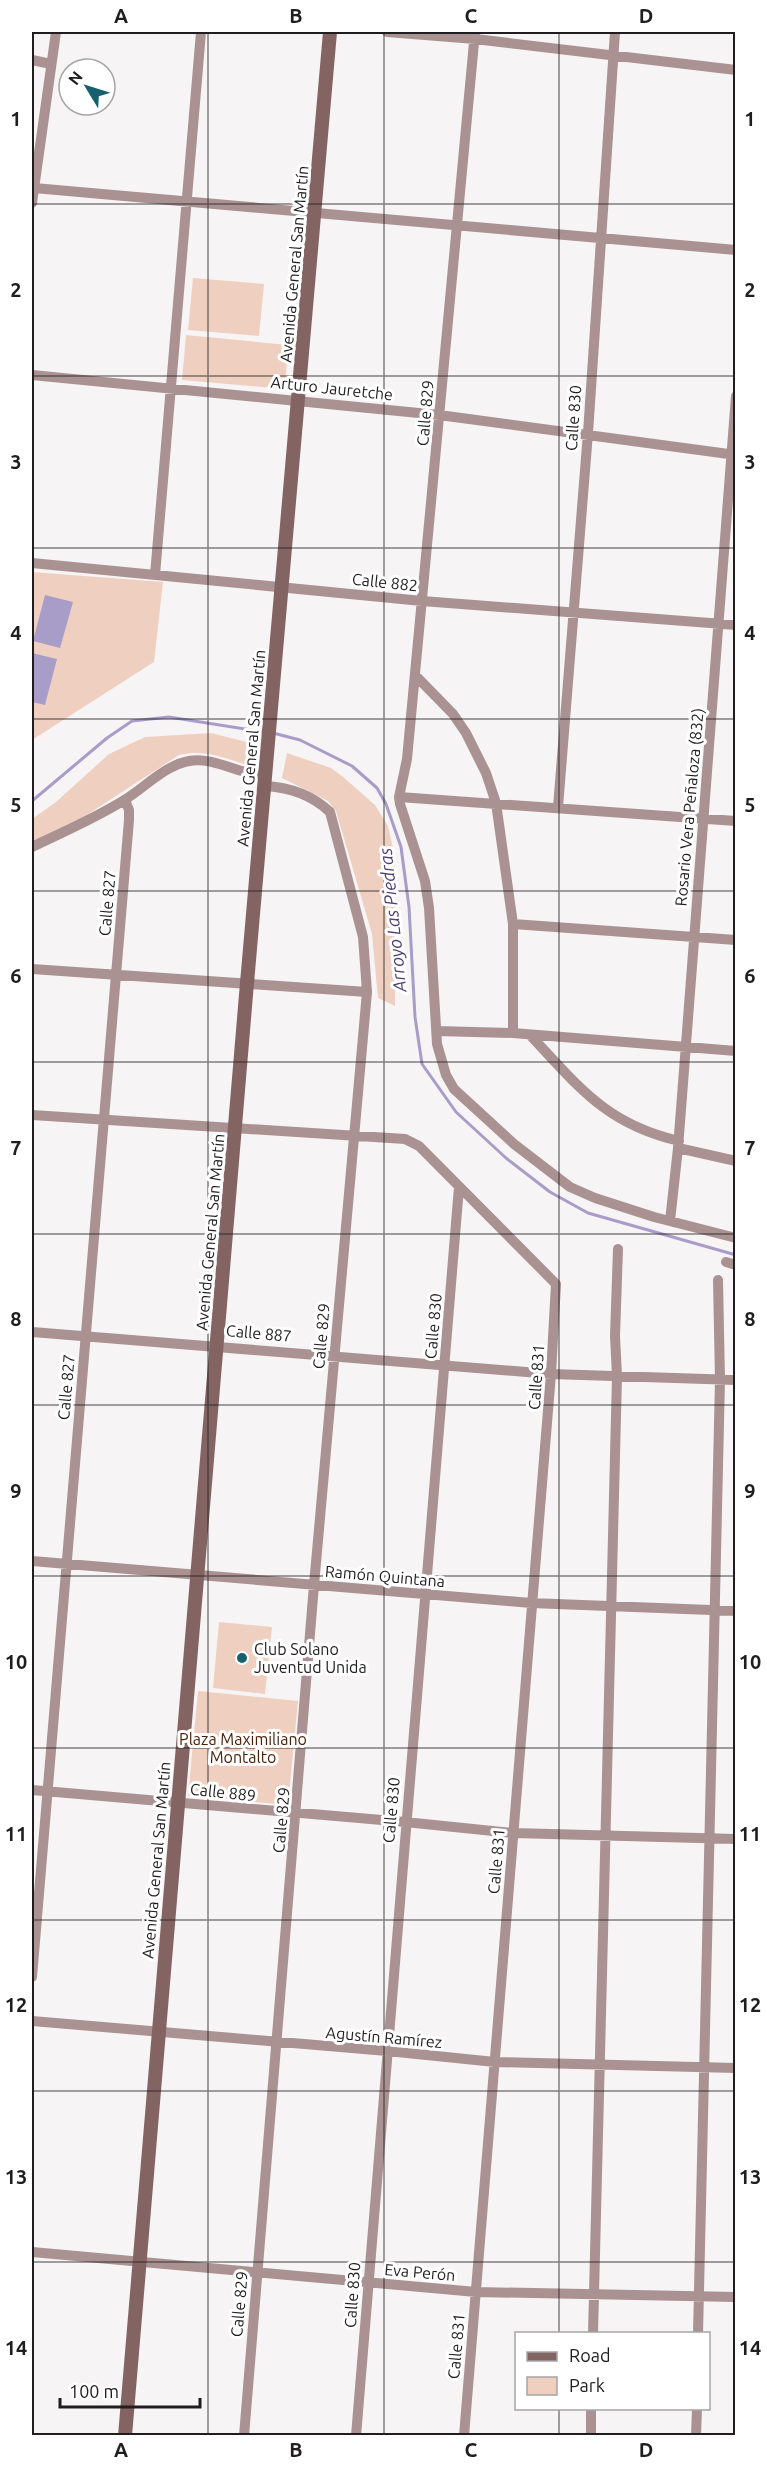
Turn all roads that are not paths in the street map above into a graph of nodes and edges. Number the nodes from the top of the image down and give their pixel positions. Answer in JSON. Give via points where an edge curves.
{"nodes":[{"id":1,"x":56,"y":32,"type":"edge"},
{"id":2,"x":201,"y":32,"type":"edge"},
{"id":3,"x":330,"y":32,"type":"edge"},
{"id":4,"x":387,"y":32,"type":"edge"},
{"id":5,"x":615,"y":32,"type":"edge"},
{"id":6,"x":475,"y":35,"type":"edge"},
{"id":7,"x":613,"y":56,"type":"junction"},
{"id":8,"x":32,"y":60,"type":"edge"},
{"id":9,"x":51,"y":64,"type":"junction"},
{"id":10,"x":735,"y":70,"type":"edge"},
{"id":11,"x":32,"y":112,"type":"edge"},
{"id":12,"x":44,"y":114,"type":"junction"},
{"id":13,"x":34,"y":163,"type":"edge"},
{"id":14,"x":34,"y":188,"type":"junction"},
{"id":15,"x":186,"y":202,"type":"junction"},
{"id":16,"x":32,"y":204,"type":"edge"},
{"id":17,"x":315,"y":214,"type":"junction"},
{"id":18,"x":457,"y":226,"type":"junction"},
{"id":19,"x":601,"y":238,"type":"junction"},
{"id":20,"x":735,"y":250,"type":"edge"},
{"id":21,"x":32,"y":375,"type":"edge"},
{"id":22,"x":170,"y":387,"type":"junction"},
{"id":23,"x":735,"y":396,"type":"edge"},
{"id":24,"x":298,"y":400,"type":"junction"},
{"id":25,"x":439,"y":415,"type":"junction"},
{"id":26,"x":588,"y":433,"type":"junction"},
{"id":27,"x":733,"y":455,"type":"edge"},
{"id":28,"x":32,"y":563,"type":"edge"},
{"id":29,"x":155,"y":574,"type":"junction"},
{"id":30,"x":283,"y":586,"type":"junction"},
{"id":31,"x":422,"y":601,"type":"junction"},
{"id":32,"x":572,"y":611,"type":"junction"},
{"id":33,"x":719,"y":624,"type":"junction"},
{"id":34,"x":735,"y":625,"type":"edge"},
{"id":35,"x":415,"y":675,"type":"junction"},
{"id":36,"x":265,"y":775,"type":"junction"},
{"id":37,"x":399,"y":797,"type":"junction"},
{"id":38,"x":124,"y":800,"type":"junction"},
{"id":39,"x":496,"y":803,"type":"junction"},
{"id":40,"x":558,"y":807,"type":"junction"},
{"id":41,"x":703,"y":818,"type":"junction"},
{"id":42,"x":735,"y":821,"type":"edge"},
{"id":43,"x":32,"y":847,"type":"edge"},
{"id":44,"x":513,"y":924,"type":"junction"},
{"id":45,"x":693,"y":937,"type":"junction"},
{"id":46,"x":735,"y":940,"type":"edge"},
{"id":47,"x":32,"y":969,"type":"edge"},
{"id":48,"x":117,"y":975,"type":"junction"},
{"id":49,"x":247,"y":983,"type":"junction"},
{"id":50,"x":367,"y":992,"type":"junction"},
{"id":51,"x":437,"y":1031,"type":"junction"},
{"id":52,"x":513,"y":1033,"type":"junction"},
{"id":53,"x":531,"y":1035,"type":"junction"},
{"id":54,"x":686,"y":1047,"type":"junction"},
{"id":55,"x":735,"y":1051,"type":"edge"},
{"id":56,"x":32,"y":1115,"type":"edge"},
{"id":57,"x":104,"y":1120,"type":"junction"},
{"id":58,"x":236,"y":1129,"type":"junction"},
{"id":59,"x":353,"y":1136,"type":"junction"},
{"id":60,"x":679,"y":1145,"type":"junction"},
{"id":61,"x":735,"y":1161,"type":"edge"},
{"id":62,"x":459,"y":1187,"type":"junction"},
{"id":63,"x":670,"y":1221,"type":"junction"},
{"id":64,"x":735,"y":1238,"type":"edge"},
{"id":65,"x":618,"y":1249,"type":"dead end"},
{"id":66,"x":718,"y":1280,"type":"dead end"},
{"id":67,"x":32,"y":1332,"type":"edge"},
{"id":68,"x":85,"y":1334,"type":"junction"},
{"id":69,"x":217,"y":1345,"type":"junction"},
{"id":70,"x":334,"y":1354,"type":"junction"},
{"id":71,"x":445,"y":1364,"type":"junction"},
{"id":72,"x":551,"y":1374,"type":"junction"},
{"id":73,"x":617,"y":1376,"type":"junction"},
{"id":74,"x":720,"y":1380,"type":"junction"},
{"id":75,"x":735,"y":1380,"type":"edge"},
{"id":76,"x":32,"y":1561,"type":"edge"},
{"id":77,"x":67,"y":1564,"type":"junction"},
{"id":78,"x":198,"y":1574,"type":"junction"},
{"id":79,"x":314,"y":1584,"type":"junction"},
{"id":80,"x":426,"y":1594,"type":"junction"},
{"id":81,"x":531,"y":1603,"type":"junction"},
{"id":82,"x":610,"y":1606,"type":"junction"},
{"id":83,"x":714,"y":1611,"type":"junction"},
{"id":84,"x":735,"y":1611,"type":"edge"},
{"id":85,"x":32,"y":1790,"type":"edge"},
{"id":86,"x":46,"y":1791,"type":"junction"},
{"id":87,"x":177,"y":1802,"type":"junction"},
{"id":88,"x":297,"y":1814,"type":"junction"},
{"id":89,"x":405,"y":1822,"type":"junction"},
{"id":90,"x":513,"y":1833,"type":"junction"},
{"id":91,"x":605,"y":1836,"type":"junction"},
{"id":92,"x":710,"y":1839,"type":"junction"},
{"id":93,"x":735,"y":1839,"type":"edge"},
{"id":94,"x":32,"y":1977,"type":"edge"},
{"id":95,"x":32,"y":2021,"type":"edge"},
{"id":96,"x":158,"y":2032,"type":"junction"},
{"id":97,"x":277,"y":2043,"type":"junction"},
{"id":98,"x":387,"y":2051,"type":"junction"},
{"id":99,"x":495,"y":2062,"type":"junction"},
{"id":100,"x":600,"y":2064,"type":"junction"},
{"id":101,"x":705,"y":2068,"type":"junction"},
{"id":102,"x":735,"y":2068,"type":"edge"},
{"id":103,"x":32,"y":2252,"type":"edge"},
{"id":104,"x":139,"y":2261,"type":"junction"},
{"id":105,"x":257,"y":2271,"type":"junction"},
{"id":106,"x":368,"y":2282,"type":"junction"},
{"id":107,"x":476,"y":2292,"type":"junction"},
{"id":108,"x":593,"y":2295,"type":"junction"},
{"id":109,"x":699,"y":2297,"type":"junction"},
{"id":110,"x":735,"y":2297,"type":"edge"},
{"id":111,"x":593,"y":2332,"type":"edge"},
{"id":112,"x":698,"y":2332,"type":"edge"},
{"id":113,"x":591,"y":2410,"type":"edge"},
{"id":114,"x":697,"y":2410,"type":"edge"},
{"id":115,"x":125,"y":2436,"type":"edge"},
{"id":116,"x":244,"y":2436,"type":"edge"},
{"id":117,"x":356,"y":2436,"type":"edge"},
{"id":118,"x":464,"y":2436,"type":"edge"},
{"id":119,"x":591,"y":2436,"type":"edge"},
{"id":120,"x":696,"y":2436,"type":"edge"}],
"edges":[{"from":1,"to":9,"type":"street"},
{"from":2,"to":15,"type":"street"},
{"from":3,"to":17,"type":"main road","name":"Avenida General San Martín"},
{"from":4,"to":6,"type":"street"},
{"from":5,"to":7,"type":"street","name":"Calle 830"},
{"from":6,"to":7,"type":"street"},
{"from":6,"to":18,"type":"street","name":"Calle 829"},
{"from":7,"to":10,"type":"street"},
{"from":7,"to":19,"type":"street","name":"Calle 830"},
{"from":8,"to":9,"type":"street"},
{"from":9,"to":12,"type":"street"},
{"from":11,"to":12,"type":"street"},
{"from":12,"to":13,"type":"street"},
{"from":13,"to":14,"type":"street"},
{"from":14,"to":15,"type":"street"},
{"from":14,"to":16,"type":"street"},
{"from":15,"to":17,"type":"street"},
{"from":15,"to":22,"type":"street"},
{"from":17,"to":18,"type":"street"},
{"from":17,"to":24,"type":"main road","name":"Avenida General San Martín"},
{"from":18,"to":19,"type":"street"},
{"from":18,"to":25,"type":"street","name":"Calle 829"},
{"from":19,"to":20,"type":"street"},
{"from":19,"to":26,"type":"street","name":"Calle 830"},
{"from":21,"to":22,"type":"street","name":"Arturo Jauretche"},
{"from":22,"to":24,"type":"street","name":"Arturo Jauretche"},
{"from":22,"to":29,"type":"street"},
{"from":23,"to":27,"type":"street","name":"Rosario Vera Peñaloza (832)"},
{"from":24,"to":25,"type":"street","name":"Arturo Jauretche"},
{"from":24,"to":30,"type":"main road","name":"Avenida General San Martín"},
{"from":25,"to":26,"type":"street","name":"Arturo Jauretche"},
{"from":25,"to":31,"type":"street","name":"Calle 829"},
{"from":26,"to":27,"type":"street","name":"Arturo Jauretche"},
{"from":26,"to":32,"type":"street","name":"Calle 830"},
{"from":27,"to":33,"type":"street","name":"Rosario Vera Peñaloza (832)"},
{"from":28,"to":29,"type":"street","name":"Calle 882"},
{"from":29,"to":30,"type":"street","name":"Calle 882"},
{"from":30,"to":31,"type":"street","name":"Calle 882"},
{"from":30,"to":36,"type":"main road","name":"Avenida General San Martín"},
{"from":31,"to":32,"type":"street","name":"Calle 882"},
{"from":31,"to":35,"type":"street","name":"Calle 829"},
{"from":32,"to":33,"type":"street","name":"Calle 882"},
{"from":32,"to":40,"type":"street","name":"Calle 830"},
{"from":33,"to":34,"type":"street","name":"Calle 882"},
{"from":33,"to":41,"type":"street","name":"Rosario Vera Peñaloza (832)"},
{"from":35,"to":37,"type":"street","name":"Calle 829"},
{"from":35,"to":39,"type":"street","via":[[466,733]]},
{"from":36,"to":38,"type":"street","name":"Calle 829","via":[[252,776],[207,762],[188,761]]},
{"from":36,"to":49,"type":"main road","name":"Avenida General San Martín"},
{"from":36,"to":50,"type":"street","name":"Calle 829","via":[[330,812],[363,937]]},
{"from":37,"to":39,"type":"street"},
{"from":37,"to":51,"type":"street","via":[[425,881]]},
{"from":38,"to":43,"type":"street","name":"Calle 829"},
{"from":38,"to":48,"type":"street","name":"Calle 827","via":[[129,819]]},
{"from":39,"to":40,"type":"street"},
{"from":39,"to":44,"type":"street"},
{"from":40,"to":41,"type":"street"},
{"from":41,"to":42,"type":"street"},
{"from":41,"to":45,"type":"street","name":"Rosario Vera Peñaloza (832)"},
{"from":44,"to":45,"type":"street"},
{"from":44,"to":52,"type":"street"},
{"from":45,"to":46,"type":"street"},
{"from":45,"to":54,"type":"street","name":"Rosario Vera Peñaloza (832)"},
{"from":47,"to":48,"type":"street"},
{"from":48,"to":49,"type":"street"},
{"from":48,"to":57,"type":"street","name":"Calle 827"},
{"from":49,"to":50,"type":"street"},
{"from":49,"to":58,"type":"main road","name":"Avenida General San Martín"},
{"from":50,"to":59,"type":"street","name":"Calle 829"},
{"from":51,"to":52,"type":"street"},
{"from":51,"to":63,"type":"street","via":[[440,1059],[454,1089],[514,1144],[559,1180],[588,1196]]},
{"from":52,"to":53,"type":"street"},
{"from":53,"to":54,"type":"street"},
{"from":53,"to":60,"type":"street","via":[[600,1106]]},
{"from":54,"to":55,"type":"street"},
{"from":54,"to":60,"type":"street","name":"Rosario Vera Peñaloza (832)"},
{"from":56,"to":57,"type":"street"},
{"from":57,"to":58,"type":"street"},
{"from":57,"to":68,"type":"street","name":"Calle 827"},
{"from":58,"to":59,"type":"street"},
{"from":58,"to":69,"type":"main road","name":"Avenida General San Martín"},
{"from":59,"to":62,"type":"street","via":[[414,1143]]},
{"from":59,"to":70,"type":"street","name":"Calle 829"},
{"from":60,"to":61,"type":"street"},
{"from":60,"to":63,"type":"street","name":"Rosario Vera Peñaloza (832)"},
{"from":62,"to":71,"type":"street","name":"Calle 830"},
{"from":62,"to":72,"type":"street","name":"Calle 831","via":[[556,1284]]},
{"from":63,"to":64,"type":"street"},
{"from":65,"to":73,"type":"street"},
{"from":66,"to":74,"type":"street"},
{"from":67,"to":68,"type":"street","name":"Calle 887"},
{"from":68,"to":69,"type":"street","name":"Calle 887"},
{"from":68,"to":77,"type":"street","name":"Calle 827"},
{"from":69,"to":70,"type":"street","name":"Calle 887"},
{"from":69,"to":78,"type":"main road","name":"Avenida General San Martín"},
{"from":70,"to":71,"type":"street","name":"Calle 887"},
{"from":70,"to":79,"type":"street","name":"Calle 829"},
{"from":71,"to":72,"type":"street","name":"Calle 887"},
{"from":71,"to":80,"type":"street","name":"Calle 830"},
{"from":72,"to":73,"type":"street","name":"Calle 887"},
{"from":72,"to":81,"type":"street","name":"Calle 831"},
{"from":73,"to":74,"type":"street","name":"Calle 887"},
{"from":73,"to":82,"type":"street"},
{"from":74,"to":75,"type":"street","name":"Calle 887"},
{"from":74,"to":83,"type":"street"},
{"from":76,"to":77,"type":"street","name":"Ramón Quintana"},
{"from":77,"to":78,"type":"street","name":"Ramón Quintana"},
{"from":77,"to":86,"type":"street","name":"Calle 827"},
{"from":78,"to":79,"type":"street","name":"Ramón Quintana"},
{"from":78,"to":87,"type":"main road","name":"Avenida General San Martín"},
{"from":79,"to":80,"type":"street","name":"Ramón Quintana"},
{"from":79,"to":88,"type":"street","name":"Calle 829"},
{"from":80,"to":81,"type":"street","name":"Ramón Quintana"},
{"from":80,"to":89,"type":"street","name":"Calle 830"},
{"from":81,"to":82,"type":"street","name":"Ramón Quintana"},
{"from":81,"to":90,"type":"street","name":"Calle 831"},
{"from":82,"to":83,"type":"street","name":"Ramón Quintana"},
{"from":82,"to":91,"type":"street"},
{"from":83,"to":84,"type":"street","name":"Ramón Quintana"},
{"from":83,"to":92,"type":"street"},
{"from":85,"to":86,"type":"street","name":"Calle 889"},
{"from":86,"to":87,"type":"street","name":"Calle 889"},
{"from":86,"to":94,"type":"street","name":"Calle 827"},
{"from":87,"to":88,"type":"street","name":"Calle 889"},
{"from":87,"to":96,"type":"main road","name":"Avenida General San Martín"},
{"from":88,"to":89,"type":"street","name":"Calle 889"},
{"from":88,"to":97,"type":"street","name":"Calle 829"},
{"from":89,"to":90,"type":"street","name":"Calle 889"},
{"from":89,"to":98,"type":"street","name":"Calle 830"},
{"from":90,"to":91,"type":"street","name":"Calle 889"},
{"from":90,"to":99,"type":"street","name":"Calle 831"},
{"from":91,"to":92,"type":"street","name":"Calle 889"},
{"from":91,"to":100,"type":"street"},
{"from":92,"to":93,"type":"street","name":"Calle 889"},
{"from":92,"to":101,"type":"street"},
{"from":95,"to":96,"type":"street","name":"Agustín Ramírez"},
{"from":96,"to":97,"type":"street","name":"Agustín Ramírez"},
{"from":96,"to":104,"type":"main road","name":"Avenida General San Martín"},
{"from":97,"to":98,"type":"street","name":"Agustín Ramírez"},
{"from":97,"to":105,"type":"street","name":"Calle 829"},
{"from":98,"to":99,"type":"street","name":"Agustín Ramírez"},
{"from":98,"to":106,"type":"street","name":"Calle 830"},
{"from":99,"to":100,"type":"street","name":"Agustín Ramírez"},
{"from":99,"to":107,"type":"street","name":"Calle 831"},
{"from":100,"to":101,"type":"street","name":"Agustín Ramírez"},
{"from":100,"to":108,"type":"street"},
{"from":101,"to":102,"type":"street","name":"Agustín Ramírez"},
{"from":101,"to":109,"type":"street"},
{"from":103,"to":104,"type":"street","name":"Eva Perón"},
{"from":104,"to":105,"type":"street","name":"Eva Perón"},
{"from":104,"to":115,"type":"main road","name":"Avenida General San Martín"},
{"from":105,"to":106,"type":"street","name":"Eva Perón"},
{"from":105,"to":116,"type":"street","name":"Calle 829"},
{"from":106,"to":107,"type":"street","name":"Eva Perón"},
{"from":106,"to":117,"type":"street","name":"Calle 830"},
{"from":107,"to":108,"type":"street","name":"Eva Perón"},
{"from":107,"to":118,"type":"street","name":"Calle 831"},
{"from":108,"to":109,"type":"street","name":"Eva Perón"},
{"from":108,"to":111,"type":"street"},
{"from":109,"to":110,"type":"street","name":"Eva Perón"},
{"from":109,"to":112,"type":"street"},
{"from":113,"to":119,"type":"street"},
{"from":114,"to":120,"type":"street"}]}
